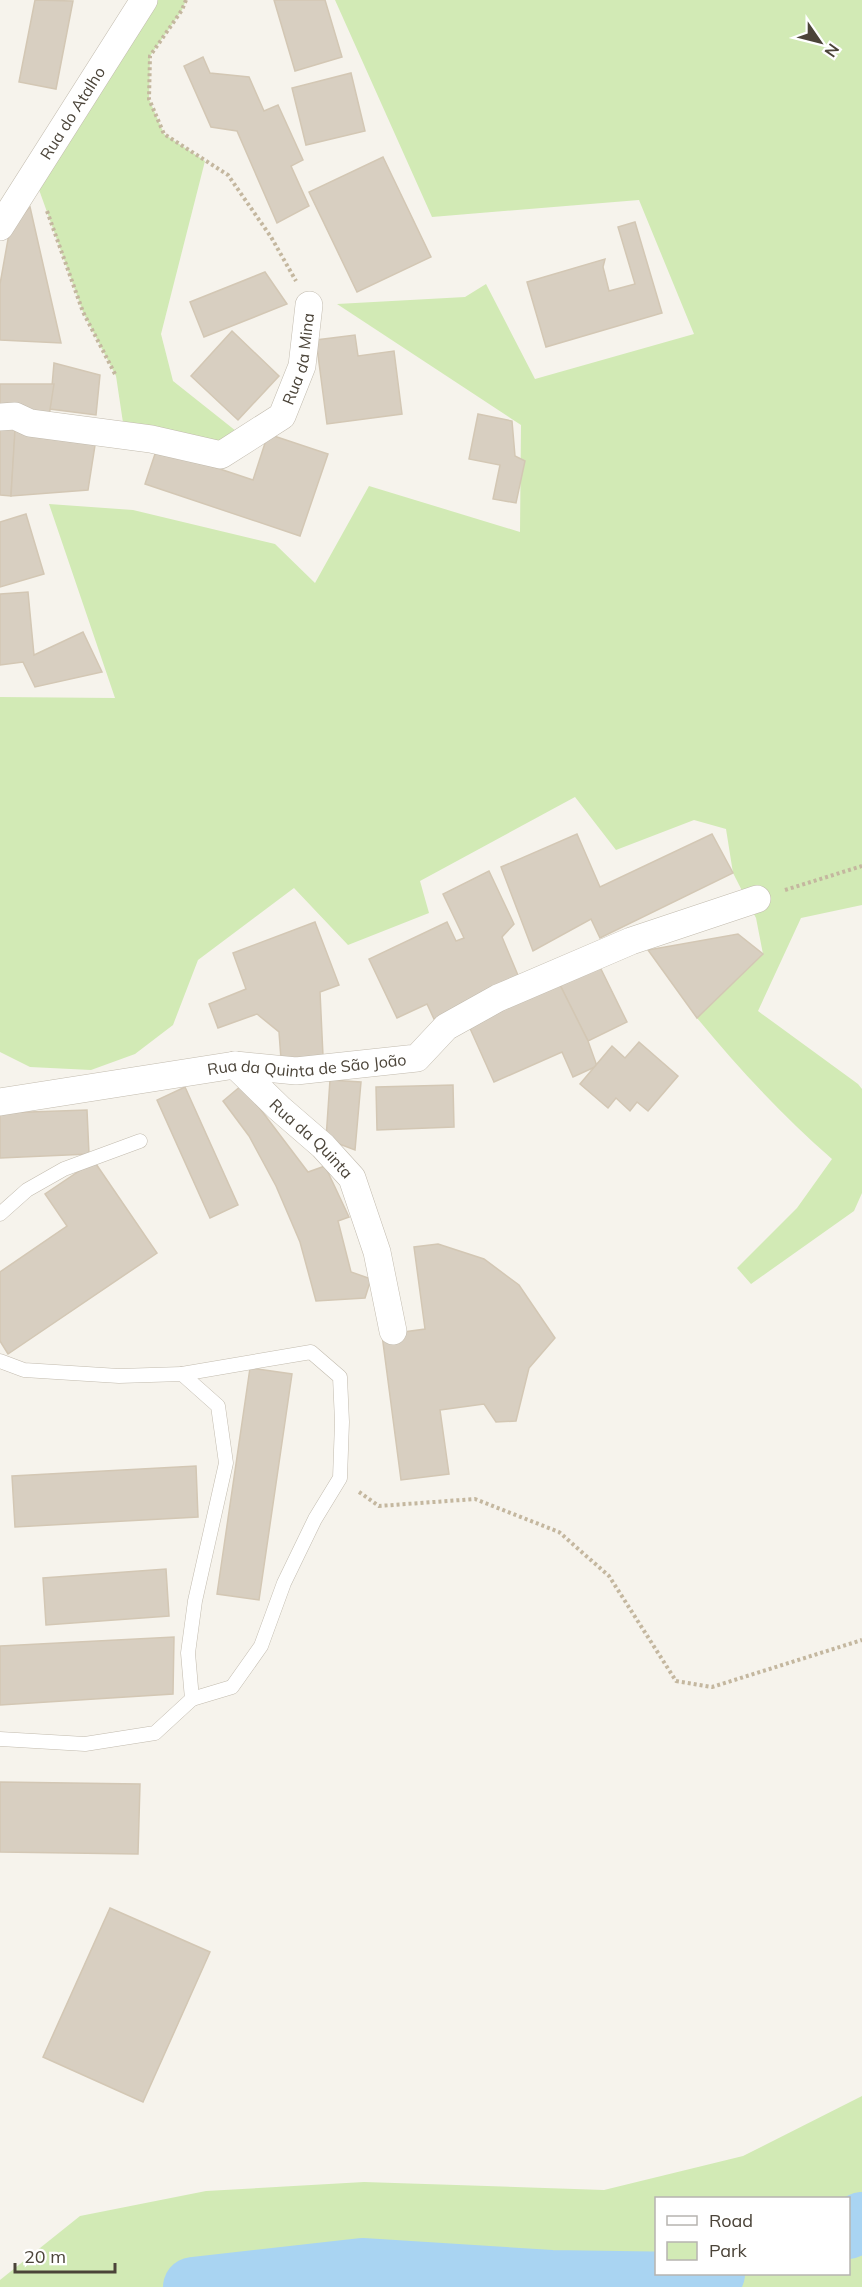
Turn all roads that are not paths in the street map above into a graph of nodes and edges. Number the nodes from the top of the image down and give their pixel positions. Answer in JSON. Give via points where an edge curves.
{"nodes":[{"id":1,"x":144,"y":0,"type":"edge"},
{"id":2,"x":0,"y":227,"type":"edge"},
{"id":3,"x":309,"y":305,"type":"road end"},
{"id":4,"x":0,"y":417,"type":"edge"},
{"id":5,"x":757,"y":899,"type":"road end"},
{"id":6,"x":235,"y":1065,"type":"junction"},
{"id":7,"x":0,"y":1102,"type":"edge"},
{"id":8,"x":140,"y":1141,"type":"dead end"},
{"id":9,"x":0,"y":1214,"type":"edge"},
{"id":10,"x":393,"y":1331,"type":"dead end"},
{"id":11,"x":0,"y":1361,"type":"edge"},
{"id":12,"x":182,"y":1374,"type":"junction"},
{"id":13,"x":192,"y":1699,"type":"junction"},
{"id":14,"x":0,"y":1739,"type":"edge"}],
"edges":[{"from":1,"to":2,"type":"street","name":"Rua do Atalho"},
{"from":3,"to":4,"type":"street","name":"Rua da Mina","via":[[302,366],[282,416],[221,455],[151,439],[30,423],[15,416]]},
{"from":5,"to":6,"type":"street","name":"Rua da Quinta de São João","via":[[631,941],[498,998],[446,1028],[417,1058],[296,1071]]},
{"from":6,"to":7,"type":"street","name":"Rua da Quinta de São João"},
{"from":6,"to":10,"type":"street","name":"Rua da Quinta","via":[[323,1146],[351,1178],[377,1252]]},
{"from":8,"to":9,"type":"lane","via":[[64,1169],[27,1190]]},
{"from":11,"to":12,"type":"lane","via":[[24,1371],[119,1376]]},
{"from":12,"to":13,"type":"lane","via":[[218,1406],[226,1463],[195,1601],[188,1653]]},
{"from":12,"to":13,"type":"lane","via":[[311,1352],[340,1377],[342,1422],[340,1478],[309,1529],[261,1646],[232,1687]]},
{"from":13,"to":14,"type":"lane","via":[[155,1733],[85,1744]]}]}
